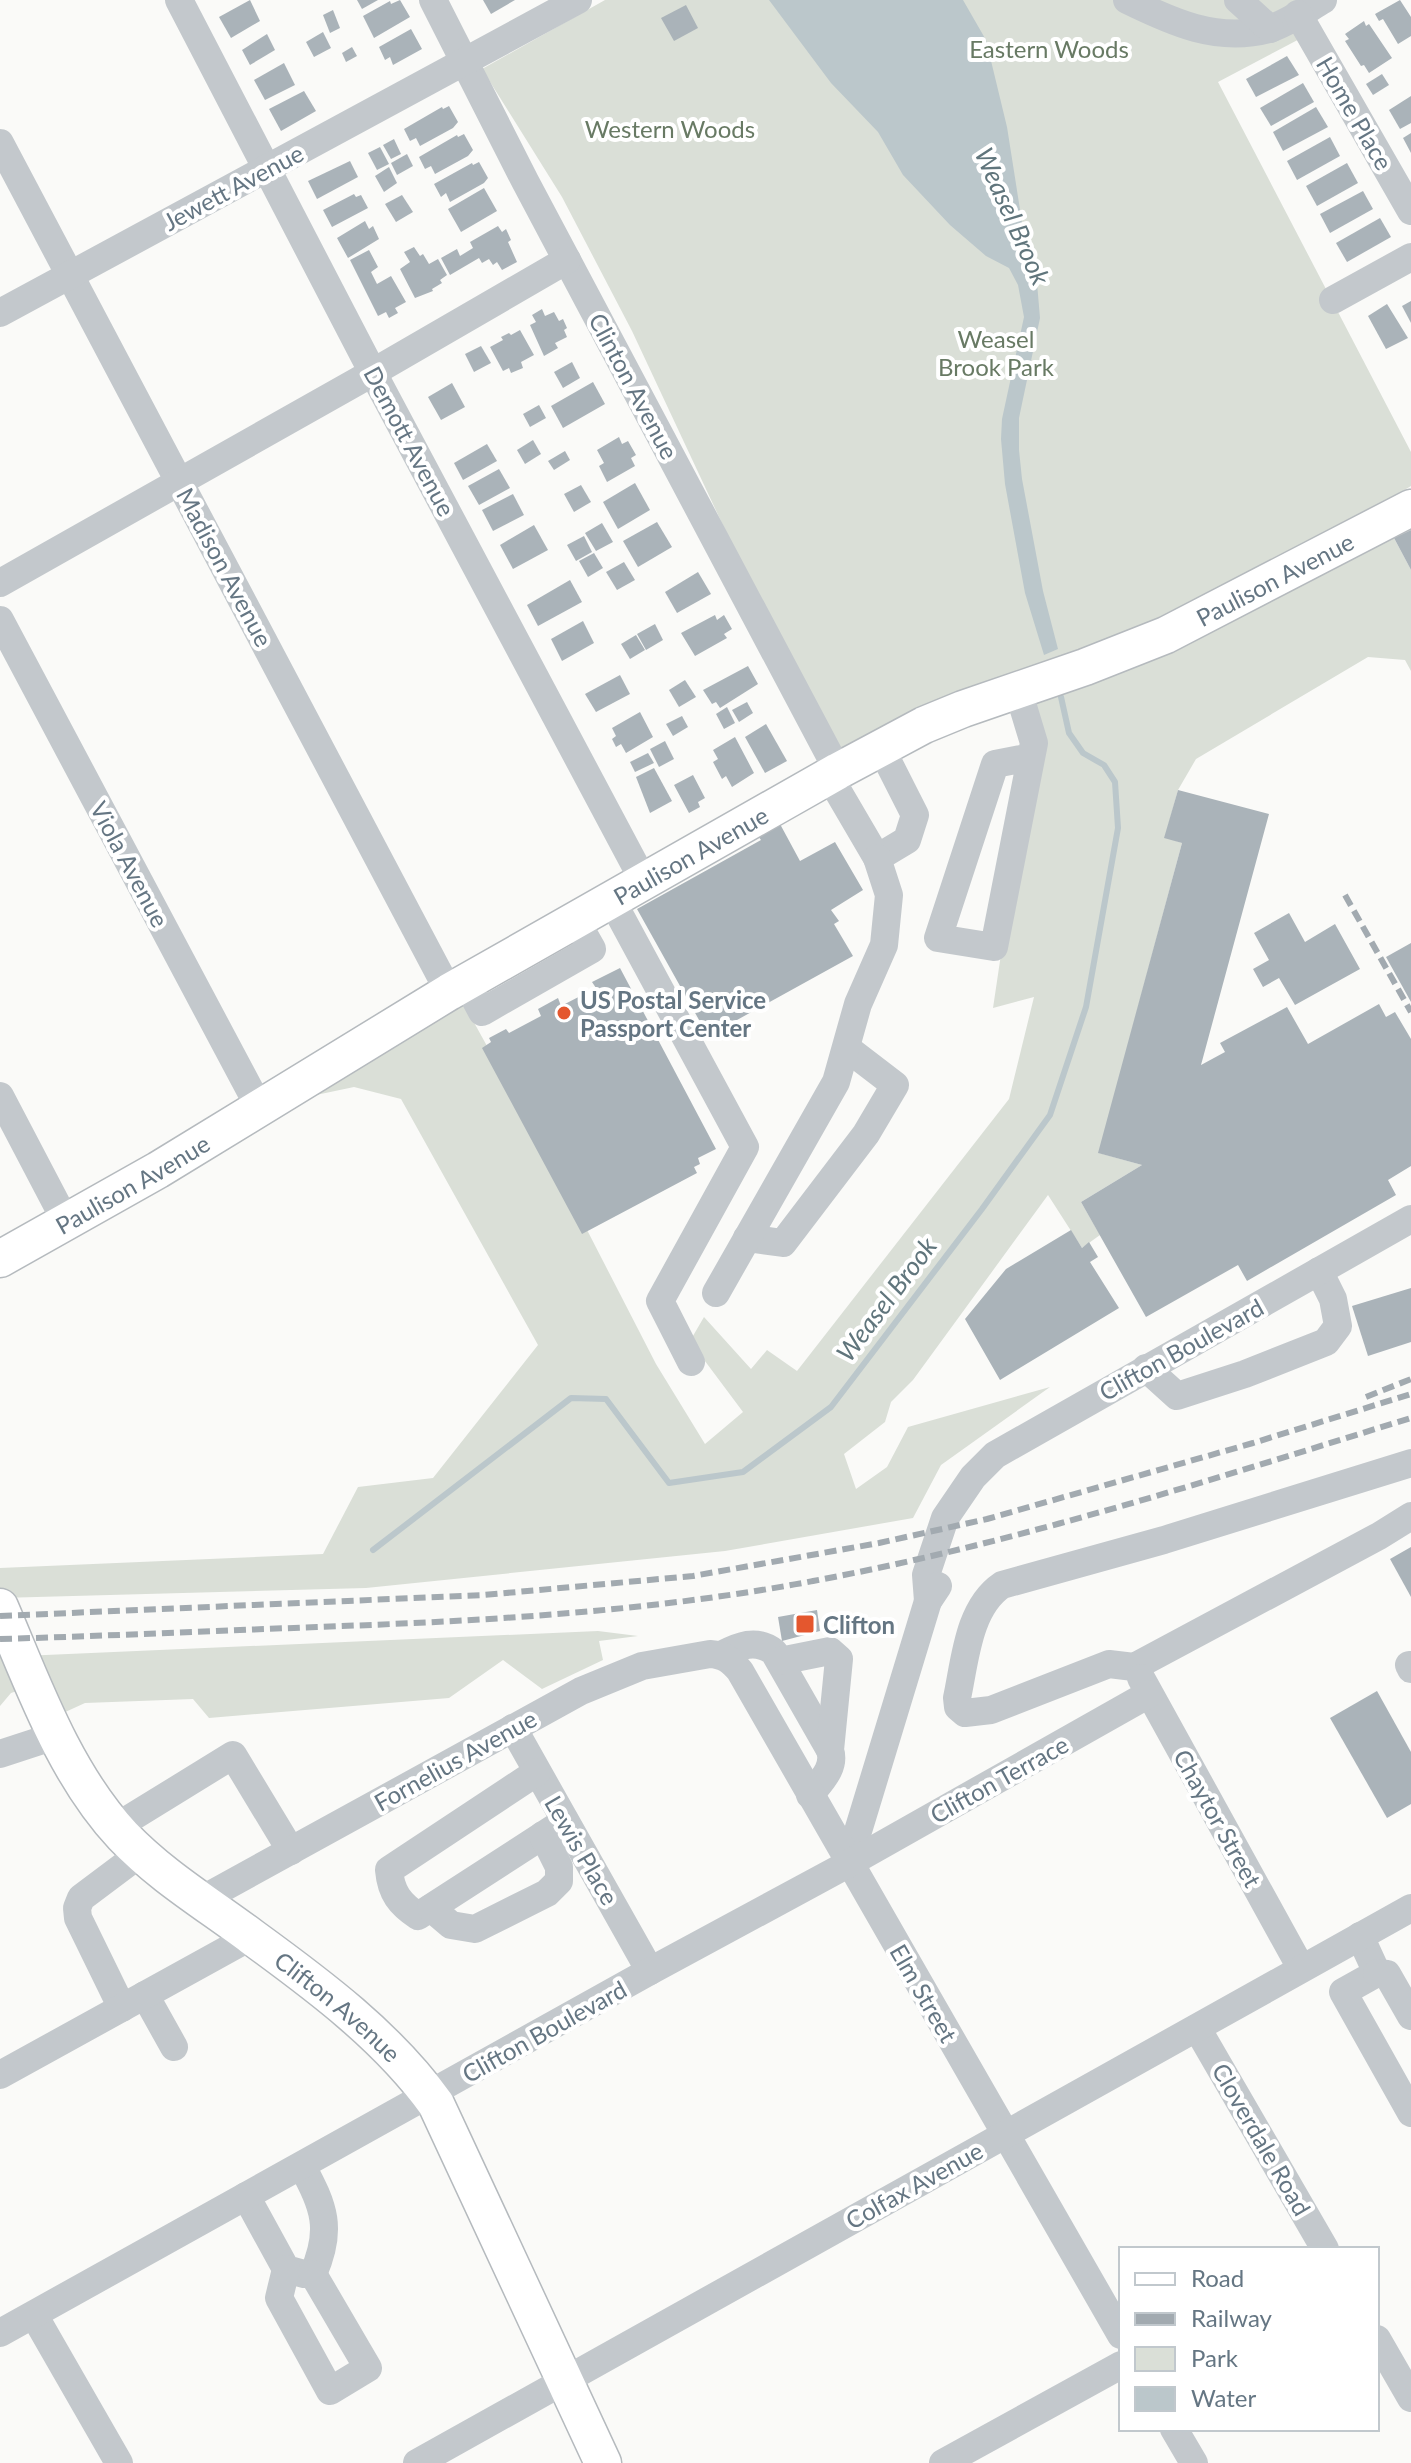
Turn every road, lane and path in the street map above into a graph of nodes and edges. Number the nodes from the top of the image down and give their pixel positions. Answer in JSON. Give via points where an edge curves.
{"nodes":[{"id":1,"x":179,"y":0,"type":"edge"},
{"id":2,"x":433,"y":0,"type":"edge"},
{"id":3,"x":578,"y":0,"type":"edge"},
{"id":4,"x":1127,"y":0,"type":"edge"},
{"id":5,"x":1238,"y":0,"type":"edge"},
{"id":6,"x":1323,"y":0,"type":"edge"},
{"id":7,"x":1298,"y":14,"type":"junction"},
{"id":8,"x":1270,"y":29,"type":"junction"},
{"id":9,"x":466,"y":61,"type":"junction"},
{"id":10,"x":0,"y":143,"type":"edge"},
{"id":11,"x":269,"y":168,"type":"junction"},
{"id":12,"x":1411,"y":211,"type":"edge"},
{"id":13,"x":1411,"y":257,"type":"edge"},
{"id":14,"x":567,"y":260,"type":"junction"},
{"id":15,"x":70,"y":274,"type":"junction"},
{"id":16,"x":1333,"y":300,"type":"dead end"},
{"id":17,"x":0,"y":313,"type":"edge"},
{"id":18,"x":373,"y":373,"type":"junction"},
{"id":19,"x":180,"y":482,"type":"junction"},
{"id":20,"x":1411,"y":508,"type":"edge"},
{"id":21,"x":0,"y":583,"type":"edge"},
{"id":22,"x":0,"y":620,"type":"edge"},
{"id":23,"x":1018,"y":690,"type":"junction"},
{"id":24,"x":881,"y":748,"type":"junction"},
{"id":25,"x":1031,"y":757,"type":"junction"},
{"id":26,"x":834,"y":774,"type":"junction"},
{"id":27,"x":877,"y":858,"type":"junction"},
{"id":28,"x":643,"y":880,"type":"junction"},
{"id":29,"x":611,"y":899,"type":"junction"},
{"id":30,"x":457,"y":987,"type":"junction"},
{"id":31,"x":848,"y":1049,"type":"junction"},
{"id":32,"x":0,"y":1096,"type":"edge"},
{"id":33,"x":259,"y":1107,"type":"junction"},
{"id":34,"x":1411,"y":1219,"type":"edge"},
{"id":35,"x":66,"y":1222,"type":"junction"},
{"id":36,"x":747,"y":1238,"type":"junction"},
{"id":37,"x":0,"y":1259,"type":"edge"},
{"id":38,"x":1319,"y":1271,"type":"junction"},
{"id":39,"x":716,"y":1293,"type":"dead end"},
{"id":40,"x":691,"y":1362,"type":"dead end"},
{"id":41,"x":1146,"y":1368,"type":"junction"},
{"id":42,"x":1411,"y":1463,"type":"edge"},
{"id":43,"x":1411,"y":1516,"type":"edge"},
{"id":44,"x":0,"y":1607,"type":"edge"},
{"id":45,"x":721,"y":1655,"type":"junction"},
{"id":46,"x":780,"y":1661,"type":"junction"},
{"id":47,"x":1134,"y":1667,"type":"junction"},
{"id":48,"x":1149,"y":1694,"type":"junction"},
{"id":49,"x":513,"y":1728,"type":"junction"},
{"id":50,"x":58,"y":1735,"type":"junction"},
{"id":51,"x":830,"y":1750,"type":"junction"},
{"id":52,"x":0,"y":1754,"type":"edge"},
{"id":53,"x":537,"y":1772,"type":"junction"},
{"id":54,"x":810,"y":1795,"type":"junction"},
{"id":55,"x":116,"y":1827,"type":"junction"},
{"id":56,"x":554,"y":1828,"type":"junction"},
{"id":57,"x":291,"y":1851,"type":"junction"},
{"id":58,"x":141,"y":1853,"type":"junction"},
{"id":59,"x":848,"y":1864,"type":"junction"},
{"id":60,"x":201,"y":1900,"type":"junction"},
{"id":61,"x":1411,"y":1908,"type":"edge"},
{"id":62,"x":424,"y":1912,"type":"junction"},
{"id":63,"x":252,"y":1936,"type":"junction"},
{"id":64,"x":1360,"y":1936,"type":"junction"},
{"id":65,"x":1301,"y":1968,"type":"junction"},
{"id":66,"x":650,"y":1971,"type":"junction"},
{"id":67,"x":1377,"y":1973,"type":"junction"},
{"id":68,"x":133,"y":2001,"type":"junction"},
{"id":69,"x":1411,"y":2016,"type":"edge"},
{"id":70,"x":1197,"y":2028,"type":"junction"},
{"id":71,"x":174,"y":2047,"type":"dead end"},
{"id":72,"x":0,"y":2075,"type":"edge"},
{"id":73,"x":430,"y":2095,"type":"junction"},
{"id":74,"x":1411,"y":2113,"type":"edge"},
{"id":75,"x":1006,"y":2133,"type":"junction"},
{"id":76,"x":302,"y":2166,"type":"junction"},
{"id":77,"x":246,"y":2196,"type":"junction"},
{"id":78,"x":1324,"y":2247,"type":"edge"},
{"id":79,"x":34,"y":2315,"type":"junction"},
{"id":80,"x":1119,"y":2331,"type":"edge"},
{"id":81,"x":0,"y":2333,"type":"edge"},
{"id":82,"x":1379,"y":2342,"type":"edge"},
{"id":83,"x":1119,"y":2366,"type":"edge"},
{"id":84,"x":564,"y":2381,"type":"junction"},
{"id":85,"x":1411,"y":2398,"type":"edge"},
{"id":86,"x":1175,"y":2431,"type":"edge"},
{"id":87,"x":119,"y":2463,"type":"edge"},
{"id":88,"x":417,"y":2463,"type":"edge"},
{"id":89,"x":603,"y":2463,"type":"edge"},
{"id":90,"x":943,"y":2463,"type":"edge"},
{"id":91,"x":1194,"y":2463,"type":"edge"}],
"edges":[{"from":1,"to":11,"type":"street","name":"Demott Avenue"},
{"from":2,"to":9,"type":"street","name":"Clinton Avenue"},
{"from":3,"to":9,"type":"street","name":"Jewett Avenue"},
{"from":4,"to":8,"type":"street","via":[[1206,32]]},
{"from":5,"to":8,"type":"street"},
{"from":6,"to":7,"type":"street"},
{"from":7,"to":8,"type":"street"},
{"from":7,"to":12,"type":"street","name":"Home Place"},
{"from":9,"to":11,"type":"street","name":"Jewett Avenue"},
{"from":9,"to":14,"type":"street","name":"Clinton Avenue"},
{"from":10,"to":15,"type":"street","name":"Madison Avenue"},
{"from":11,"to":15,"type":"street","name":"Jewett Avenue"},
{"from":11,"to":18,"type":"street","name":"Demott Avenue"},
{"from":13,"to":16,"type":"street"},
{"from":14,"to":18,"type":"street"},
{"from":14,"to":26,"type":"street","name":"Clinton Avenue"},
{"from":15,"to":17,"type":"street","name":"Jewett Avenue"},
{"from":15,"to":19,"type":"street","name":"Madison Avenue"},
{"from":18,"to":19,"type":"street"},
{"from":18,"to":28,"type":"street","name":"Demott Avenue"},
{"from":19,"to":21,"type":"street"},
{"from":19,"to":30,"type":"street","name":"Madison Avenue"},
{"from":20,"to":23,"type":"main road","name":"Paulison Avenue","via":[[1166,635]]},
{"from":22,"to":33,"type":"street","name":"Viola Avenue"},
{"from":23,"to":24,"type":"main road","name":"Paulison Avenue","via":[[924,725]]},
{"from":23,"to":25,"type":"street","via":[[1034,743]]},
{"from":24,"to":26,"type":"main road","name":"Paulison Avenue"},
{"from":24,"to":27,"type":"street","via":[[915,815],[907,840]]},
{"from":25,"to":25,"type":"street","via":[[995,764],[938,938],[994,947]]},
{"from":26,"to":27,"type":"street","name":"Clinton Avenue"},
{"from":26,"to":28,"type":"main road","name":"Paulison Avenue"},
{"from":27,"to":31,"type":"street","name":"Clinton Avenue","via":[[889,895],[884,945],[858,1004]]},
{"from":28,"to":29,"type":"main road","name":"Paulison Avenue"},
{"from":29,"to":30,"type":"main road","name":"Paulison Avenue"},
{"from":29,"to":40,"type":"street","via":[[745,1147],[660,1301]]},
{"from":30,"to":33,"type":"main road","name":"Paulison Avenue"},
{"from":31,"to":36,"type":"street","name":"Clinton Avenue","via":[[836,1082]]},
{"from":31,"to":36,"type":"street","via":[[895,1085],[866,1134],[783,1243]]},
{"from":32,"to":35,"type":"street"},
{"from":33,"to":35,"type":"main road","name":"Paulison Avenue"},
{"from":34,"to":38,"type":"street","name":"Clifton Boulevard"},
{"from":35,"to":37,"type":"main road","name":"Paulison Avenue"},
{"from":36,"to":39,"type":"street","name":"Clinton Avenue"},
{"from":38,"to":41,"type":"street","name":"Clifton Boulevard"},
{"from":38,"to":41,"type":"street","via":[[1333,1299],[1338,1326],[1326,1342],[1177,1396]]},
{"from":41,"to":59,"type":"street","name":"Clifton Boulevard","via":[[995,1455],[945,1518],[926,1575],[928,1601]]},
{"from":42,"to":47,"type":"street","via":[[1002,1585],[985,1602],[973,1629],[958,1707],[965,1713],[991,1710],[1109,1664]]},
{"from":43,"to":47,"type":"street"},
{"from":44,"to":50,"type":"main road","name":"Clifton Avenue"},
{"from":45,"to":46,"type":"street","name":"Fornelius Avenue","via":[[753,1644],[768,1647]]},
{"from":45,"to":49,"type":"street","name":"Fornelius Avenue","via":[[676,1659],[612,1676]]},
{"from":45,"to":54,"type":"street","name":"Elm Street","via":[[740,1671]]},
{"from":46,"to":51,"type":"street"},
{"from":46,"to":51,"type":"street","via":[[830,1651],[838,1656]]},
{"from":47,"to":48,"type":"street","name":"Chaytor Street"},
{"from":48,"to":59,"type":"street","name":"Clifton Terrace"},
{"from":48,"to":65,"type":"street","name":"Chaytor Street"},
{"from":49,"to":53,"type":"street","name":"Lewis Place"},
{"from":49,"to":57,"type":"street","name":"Fornelius Avenue"},
{"from":50,"to":52,"type":"street"},
{"from":50,"to":55,"type":"main road","name":"Clifton Avenue","via":[[97,1805]]},
{"from":51,"to":54,"type":"street","via":[[828,1771]]},
{"from":53,"to":56,"type":"street","name":"Lewis Place"},
{"from":53,"to":62,"type":"street","via":[[389,1870],[400,1903]]},
{"from":54,"to":59,"type":"street","name":"Elm Street"},
{"from":55,"to":57,"type":"street","via":[[233,1755]]},
{"from":55,"to":58,"type":"main road","name":"Clifton Avenue"},
{"from":56,"to":62,"type":"street"},
{"from":56,"to":62,"type":"street","via":[[559,1881],[547,1893],[475,1929]]},
{"from":56,"to":66,"type":"street","name":"Lewis Place"},
{"from":57,"to":60,"type":"street","name":"Fornelius Avenue"},
{"from":58,"to":60,"type":"main road","name":"Clifton Avenue"},
{"from":58,"to":68,"type":"street","via":[[87,1893],[77,1908],[78,1918]]},
{"from":59,"to":66,"type":"street","name":"Clifton Boulevard"},
{"from":59,"to":75,"type":"street","name":"Elm Street"},
{"from":60,"to":63,"type":"main road","name":"Clifton Avenue"},
{"from":61,"to":64,"type":"street","name":"Colfax Avenue"},
{"from":63,"to":68,"type":"street"},
{"from":63,"to":73,"type":"main road","name":"Clifton Avenue","via":[[352,2014]]},
{"from":64,"to":65,"type":"street","name":"Colfax Avenue"},
{"from":64,"to":67,"type":"street"},
{"from":65,"to":70,"type":"street","name":"Colfax Avenue"},
{"from":66,"to":73,"type":"street","name":"Clifton Boulevard"},
{"from":67,"to":69,"type":"street","via":[[1387,1974]]},
{"from":67,"to":74,"type":"street","via":[[1343,1992]]},
{"from":68,"to":71,"type":"street"},
{"from":68,"to":72,"type":"street"},
{"from":70,"to":75,"type":"street","name":"Colfax Avenue"},
{"from":70,"to":78,"type":"street","name":"Cloverdale Road"},
{"from":73,"to":76,"type":"street","name":"Clifton Boulevard"},
{"from":73,"to":84,"type":"main road","name":"Clifton Avenue"},
{"from":75,"to":80,"type":"street","name":"Elm Street"},
{"from":75,"to":84,"type":"street","name":"Colfax Avenue"},
{"from":76,"to":77,"type":"street","name":"Clifton Boulevard"},
{"from":76,"to":77,"type":"street","via":[[323,2211],[326,2234],[300,2271]]},
{"from":77,"to":79,"type":"street","name":"Clifton Boulevard"},
{"from":79,"to":81,"type":"street","name":"Clifton Boulevard"},
{"from":79,"to":87,"type":"street"},
{"from":82,"to":85,"type":"street"},
{"from":83,"to":90,"type":"street"},
{"from":84,"to":88,"type":"street","name":"Colfax Avenue"},
{"from":84,"to":89,"type":"main road","name":"Clifton Avenue"},
{"from":86,"to":91,"type":"street"}]}
